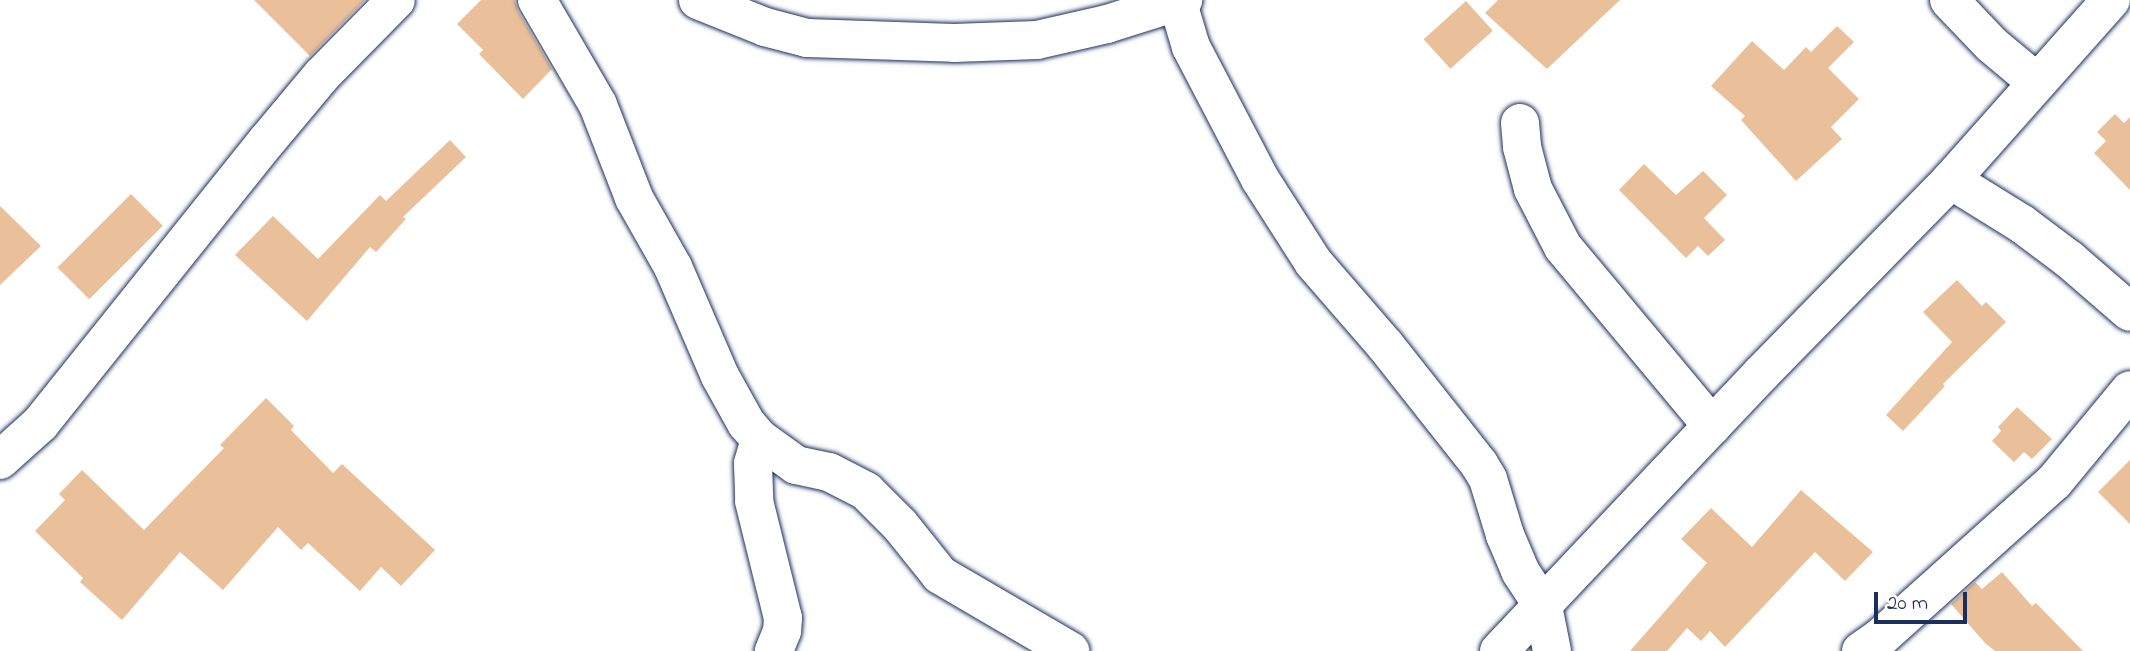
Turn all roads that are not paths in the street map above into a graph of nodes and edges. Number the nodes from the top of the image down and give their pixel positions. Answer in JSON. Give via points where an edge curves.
{"nodes":[{"id":1,"x":396,"y":0,"type":"edge"},
{"id":2,"x":537,"y":0,"type":"edge"},
{"id":3,"x":698,"y":0,"type":"edge"},
{"id":4,"x":1949,"y":0,"type":"edge"},
{"id":5,"x":2111,"y":0,"type":"edge"},
{"id":6,"x":1179,"y":1,"type":"edge"},
{"id":7,"x":2035,"y":81,"type":"junction"},
{"id":8,"x":1520,"y":122,"type":"dead end"},
{"id":9,"x":1951,"y":180,"type":"junction"},
{"id":10,"x":2130,"y":312,"type":"edge"},
{"id":11,"x":2130,"y":390,"type":"edge"},
{"id":12,"x":1712,"y":426,"type":"junction"},
{"id":13,"x":760,"y":439,"type":"junction"},
{"id":14,"x":0,"y":460,"type":"edge"},
{"id":15,"x":1543,"y":606,"type":"junction"},
{"id":16,"x":774,"y":651,"type":"edge"},
{"id":17,"x":1070,"y":651,"type":"edge"},
{"id":18,"x":1499,"y":651,"type":"edge"},
{"id":19,"x":1552,"y":651,"type":"edge"},
{"id":20,"x":1861,"y":651,"type":"edge"}],
"edges":[{"from":1,"to":14,"type":"street","via":[[322,75],[40,424]]},
{"from":2,"to":13,"type":"street","via":[[598,105],[634,198],[673,267],[734,404]]},
{"from":3,"to":6,"type":"street","via":[[807,38],[954,43],[1037,40]]},
{"from":4,"to":7,"type":"street"},
{"from":5,"to":7,"type":"street"},
{"from":6,"to":15,"type":"street","via":[[1191,47],[1260,179],[1313,262],[1479,464],[1520,571]]},
{"from":7,"to":9,"type":"street"},
{"from":8,"to":12,"type":"street","via":[[1533,188],[1563,247]]},
{"from":9,"to":10,"type":"street","via":[[2022,224]]},
{"from":9,"to":12,"type":"street"},
{"from":11,"to":20,"type":"street","via":[[2054,482]]},
{"from":12,"to":15,"type":"street"},
{"from":13,"to":16,"type":"street","via":[[753,464],[754,501],[783,618]]},
{"from":13,"to":17,"type":"street","via":[[796,464],[852,481],[887,512],[940,575]]},
{"from":15,"to":18,"type":"street"},
{"from":15,"to":19,"type":"street"}]}
